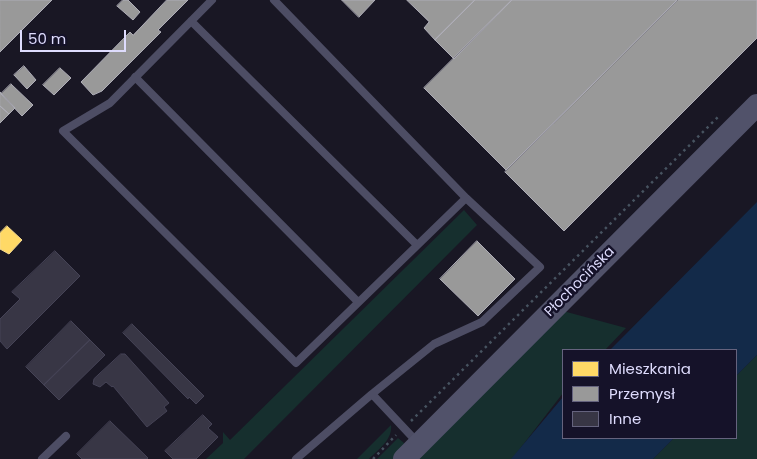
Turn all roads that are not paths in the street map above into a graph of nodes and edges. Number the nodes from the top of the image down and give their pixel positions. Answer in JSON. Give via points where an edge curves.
{"nodes":[{"id":1,"x":212,"y":0,"type":"edge"},
{"id":2,"x":274,"y":0,"type":"edge"},
{"id":3,"x":191,"y":21,"type":"junction"},
{"id":4,"x":135,"y":78,"type":"junction"},
{"id":5,"x":757,"y":105,"type":"edge"},
{"id":6,"x":466,"y":198,"type":"junction"},
{"id":7,"x":418,"y":245,"type":"junction"},
{"id":8,"x":358,"y":302,"type":"junction"},
{"id":9,"x":372,"y":394,"type":"junction"},
{"id":10,"x":66,"y":436,"type":"dead end"},
{"id":11,"x":411,"y":452,"type":"edge"},
{"id":12,"x":42,"y":459,"type":"edge"},
{"id":13,"x":296,"y":459,"type":"edge"}],
"edges":[{"from":1,"to":3,"type":"lane"},
{"from":2,"to":6,"type":"lane"},
{"from":3,"to":4,"type":"lane"},
{"from":3,"to":7,"type":"lane"},
{"from":4,"to":8,"type":"lane"},
{"from":4,"to":8,"type":"lane","via":[[110,103],[63,131],[296,363]]},
{"from":5,"to":11,"type":"main road","name":"Płochocińska"},
{"from":6,"to":7,"type":"lane"},
{"from":6,"to":9,"type":"lane","via":[[540,267],[482,322],[434,344]]},
{"from":7,"to":8,"type":"lane"},
{"from":9,"to":11,"type":"lane","via":[[404,428]]},
{"from":9,"to":13,"type":"lane"},
{"from":10,"to":12,"type":"lane"}]}
